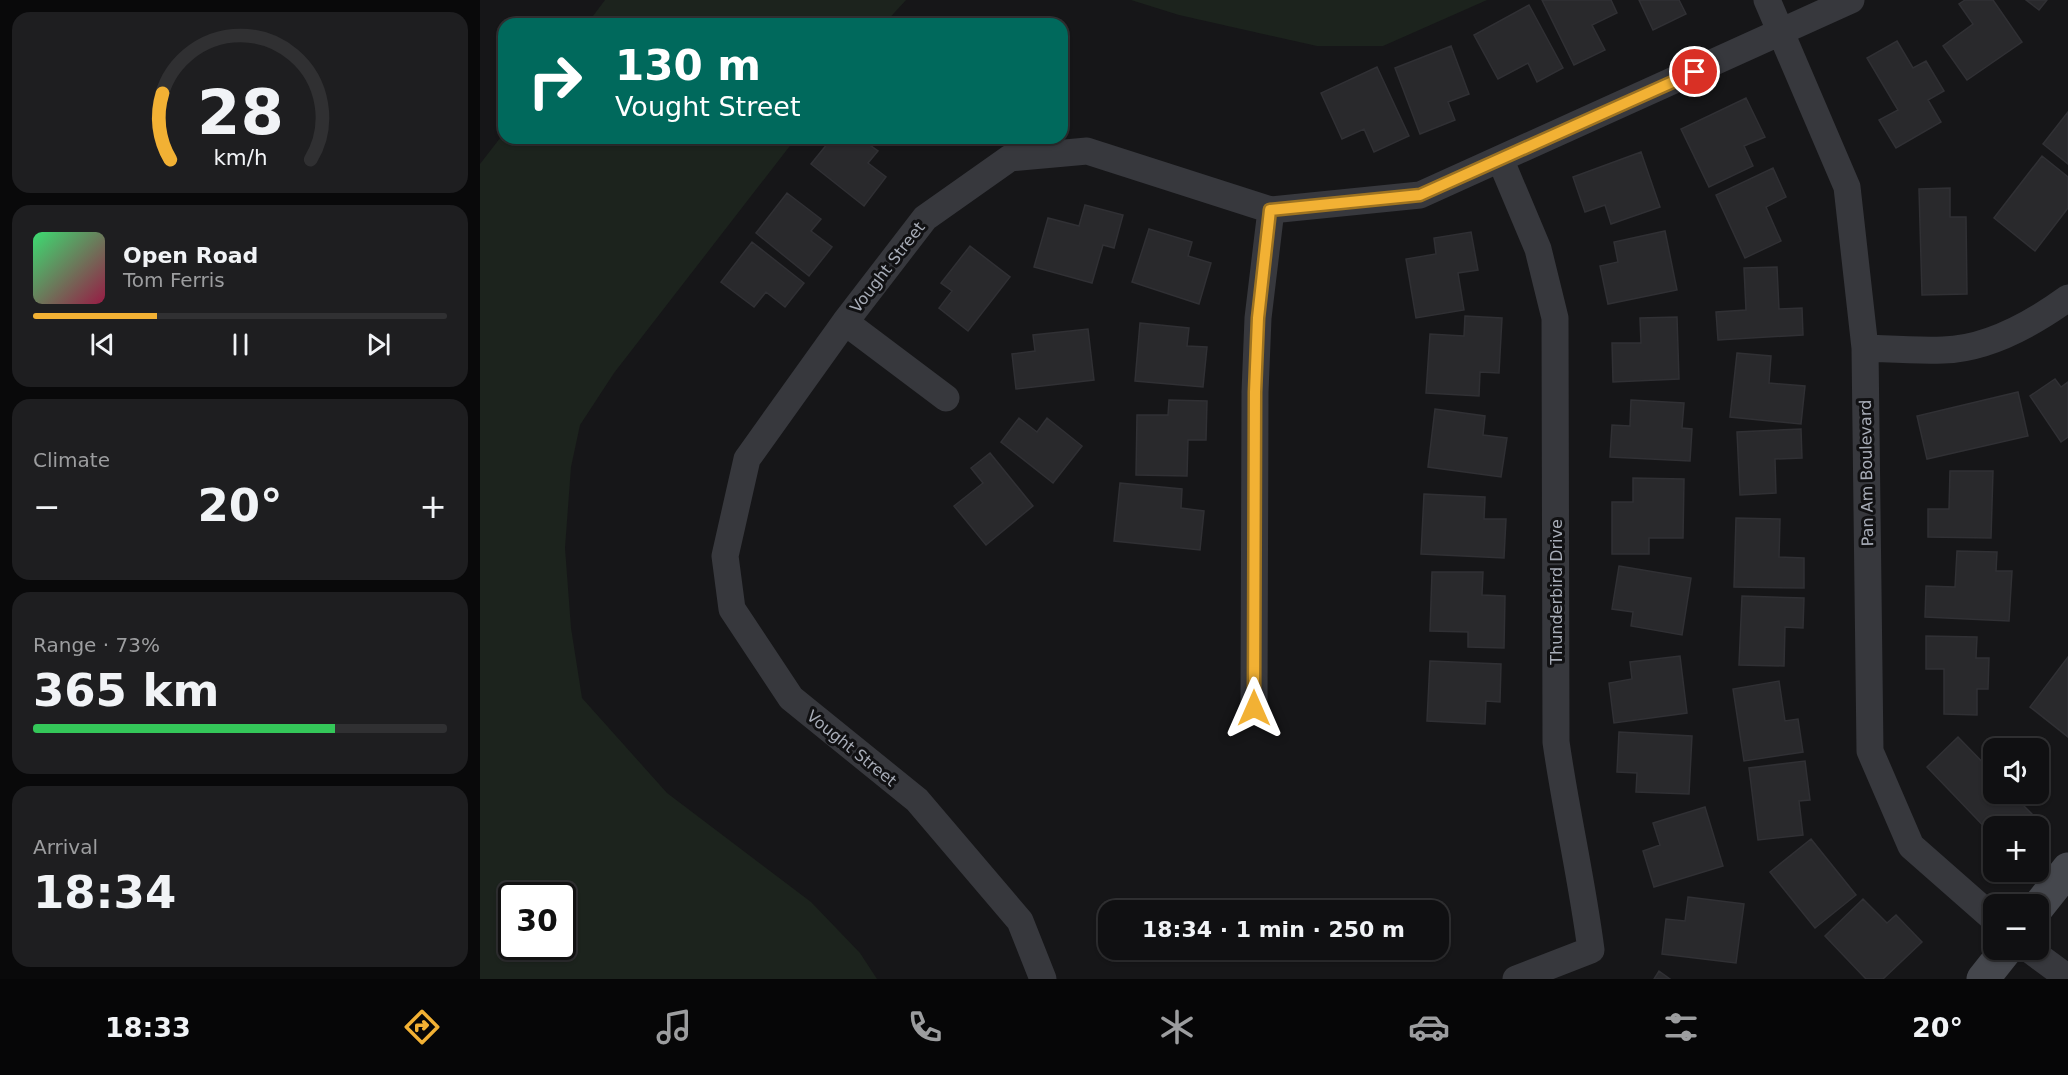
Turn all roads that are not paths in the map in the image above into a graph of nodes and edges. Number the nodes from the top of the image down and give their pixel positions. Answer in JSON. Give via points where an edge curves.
{"nodes":[{"id":1,"x":1767,"y":0,"type":"edge"},
{"id":2,"x":1851,"y":0,"type":"edge"},
{"id":3,"x":1781,"y":32,"type":"junction"},
{"id":4,"x":1501,"y":161,"type":"junction"},
{"id":5,"x":1270,"y":210,"type":"junction"},
{"id":6,"x":2068,"y":298,"type":"edge"},
{"id":7,"x":845,"y":322,"type":"junction"},
{"id":8,"x":1864,"y":348,"type":"junction"},
{"id":9,"x":946,"y":398,"type":"dead end"},
{"id":10,"x":1254,"y":708,"type":"dead end"},
{"id":11,"x":2068,"y":869,"type":"edge"},
{"id":12,"x":2048,"y":894,"type":"edge"},
{"id":13,"x":1983,"y":909,"type":"edge"},
{"id":14,"x":1998,"y":960,"type":"edge"},
{"id":15,"x":2044,"y":960,"type":"edge"},
{"id":16,"x":2068,"y":978,"type":"edge"},
{"id":17,"x":1043,"y":979,"type":"edge"},
{"id":18,"x":1516,"y":979,"type":"edge"},
{"id":19,"x":1983,"y":979,"type":"edge"}],
"edges":[{"from":1,"to":3,"type":"street","name":"Pan Am Boulevard"},
{"from":2,"to":3,"type":"street","name":"Vought Street"},
{"from":3,"to":4,"type":"street","name":"Vought Street"},
{"from":3,"to":8,"type":"street","name":"Pan Am Boulevard","via":[[1847,187]]},
{"from":4,"to":5,"type":"street","name":"Vought Street","via":[[1420,195]]},
{"from":4,"to":18,"type":"street","name":"Thunderbird Drive","via":[[1538,249],[1555,318],[1556,742],[1591,950]]},
{"from":5,"to":7,"type":"street","name":"Vought Street","via":[[1087,151],[1010,158],[925,218]]},
{"from":5,"to":10,"type":"street","via":[[1258,318],[1255,392]]},
{"from":6,"to":8,"type":"street","via":[[2025,326],[1973,346],[1944,351]]},
{"from":7,"to":9,"type":"street"},
{"from":7,"to":17,"type":"street","name":"Vought Street","via":[[747,459],[724,556],[732,609],[791,698],[917,800],[1020,921]]},
{"from":8,"to":13,"type":"street","name":"Pan Am Boulevard","via":[[1870,751],[1911,846]]},
{"from":11,"to":12,"type":"street"},
{"from":14,"to":19,"type":"street"},
{"from":15,"to":16,"type":"street"}]}
